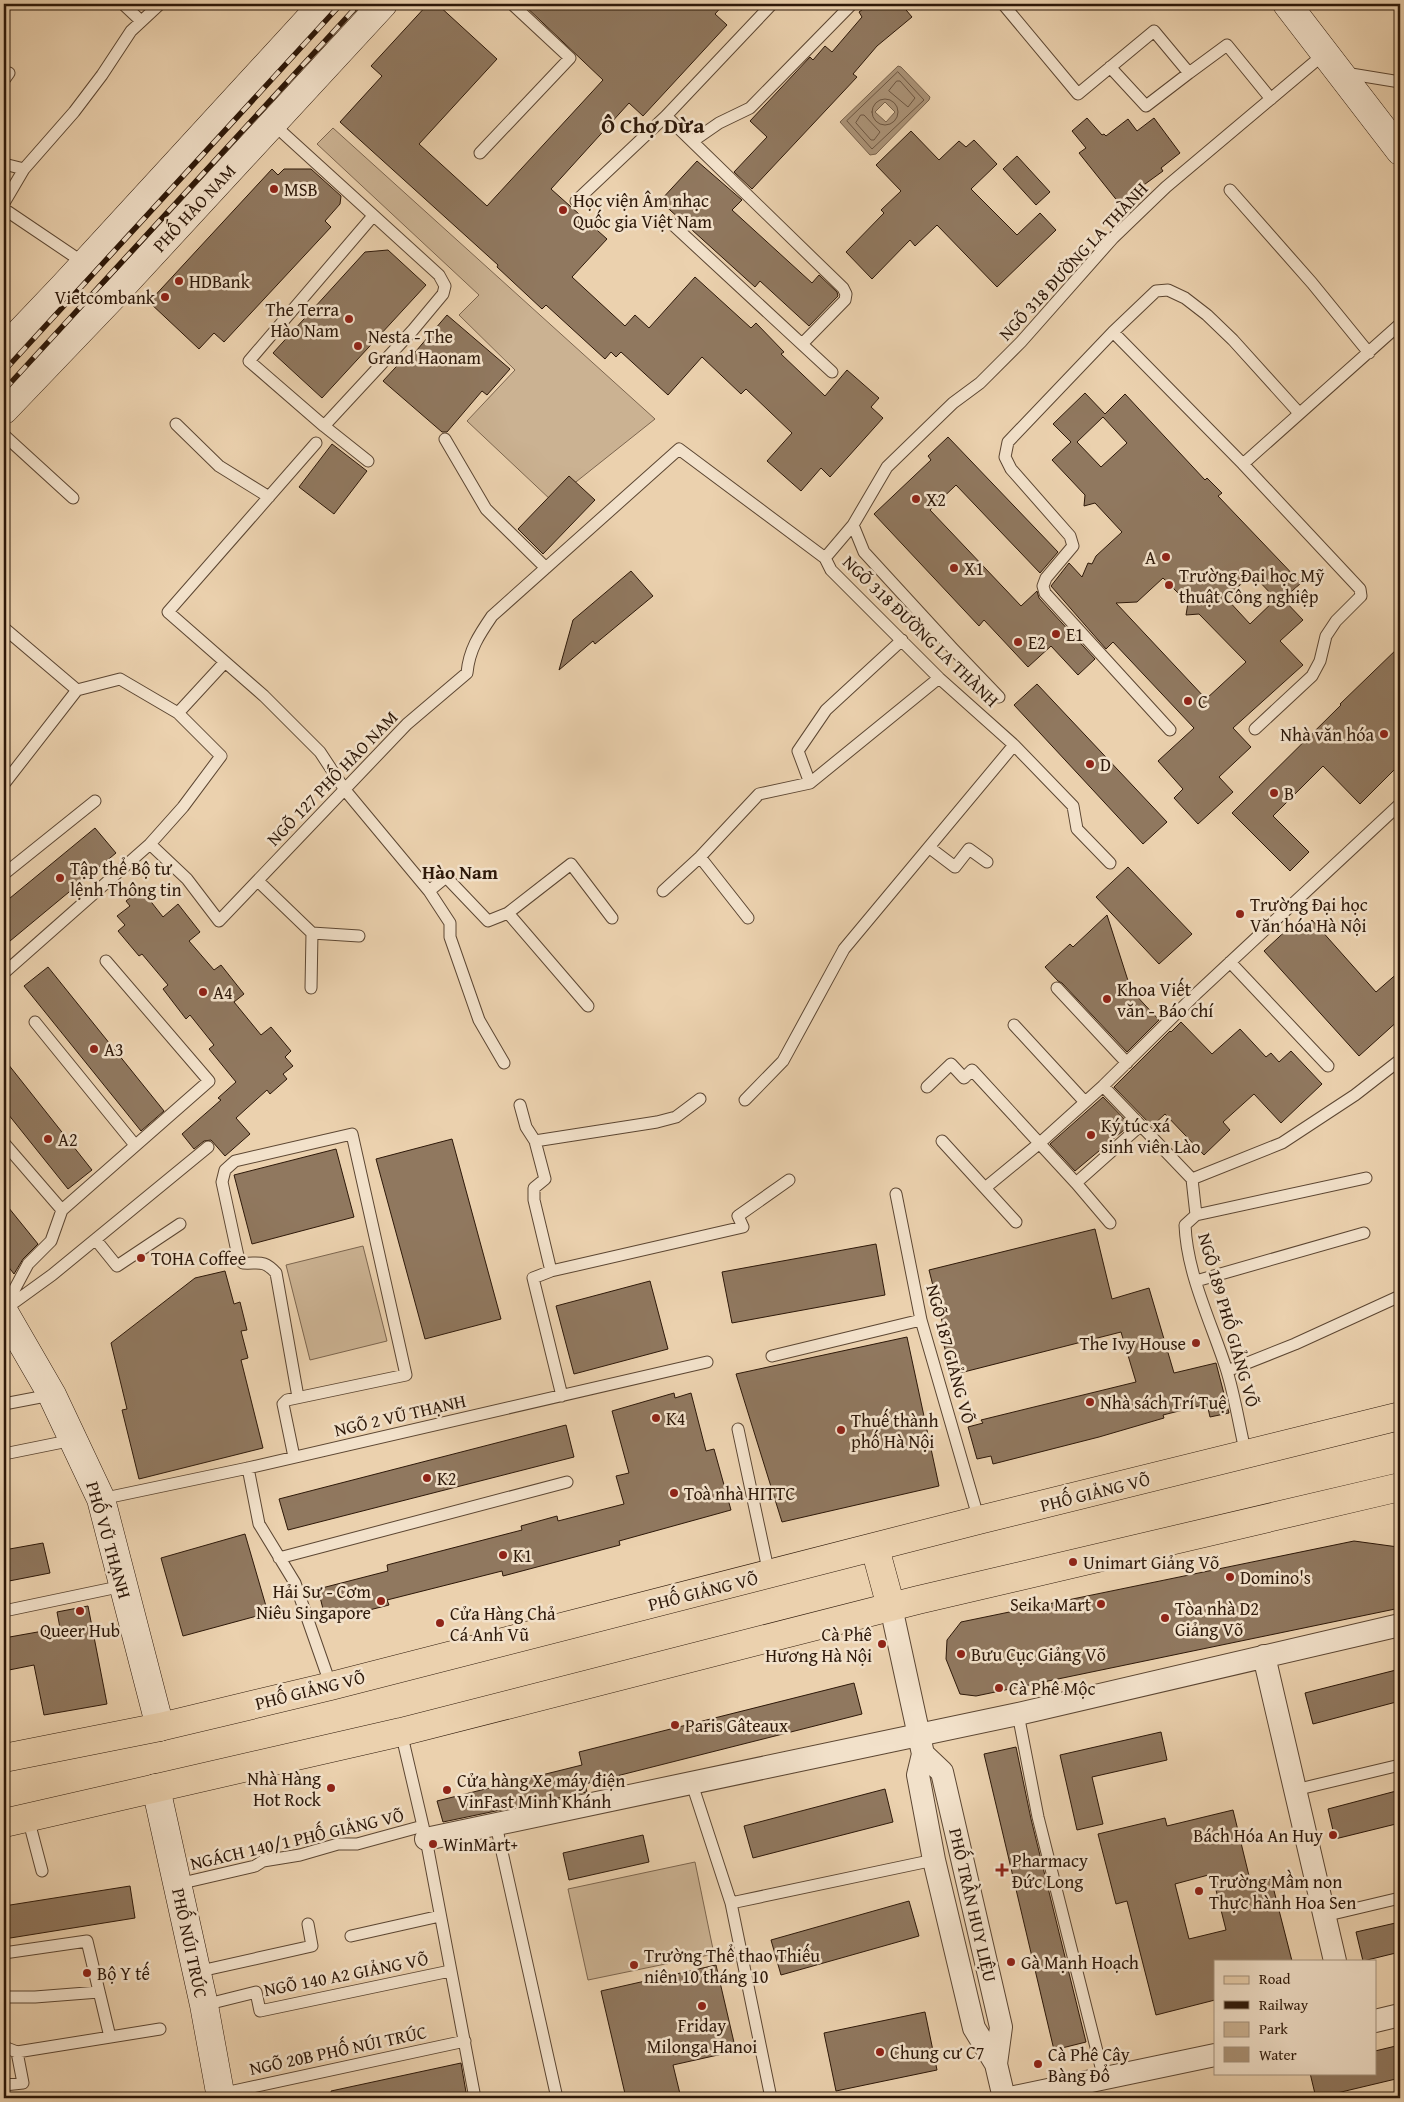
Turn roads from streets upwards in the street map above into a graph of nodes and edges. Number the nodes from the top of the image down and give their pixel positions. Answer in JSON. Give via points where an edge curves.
{"nodes":[{"id":1,"x":323,"y":4,"type":"edge"},
{"id":2,"x":1287,"y":4,"type":"edge"},
{"id":3,"x":378,"y":6,"type":"edge"},
{"id":4,"x":1400,"y":151,"type":"edge"},
{"id":5,"x":84,"y":263,"type":"junction"},
{"id":6,"x":116,"y":293,"type":"junction"},
{"id":7,"x":4,"y":349,"type":"edge"},
{"id":8,"x":4,"y":410,"type":"edge"},
{"id":9,"x":4,"y":1310,"type":"edge"},
{"id":10,"x":1400,"y":1416,"type":"edge"},
{"id":11,"x":1400,"y":1486,"type":"edge"},
{"id":12,"x":875,"y":1548,"type":"junction"},
{"id":13,"x":891,"y":1607,"type":"junction"},
{"id":14,"x":1400,"y":1624,"type":"edge"},
{"id":15,"x":1264,"y":1656,"type":"junction"},
{"id":16,"x":160,"y":1727,"type":"junction"},
{"id":17,"x":921,"y":1745,"type":"junction"},
{"id":18,"x":4,"y":1758,"type":"edge"},
{"id":19,"x":156,"y":1788,"type":"junction"},
{"id":20,"x":16,"y":1820,"type":"edge"},
{"id":21,"x":425,"y":1833,"type":"road end"},
{"id":22,"x":1335,"y":1960,"type":"edge"},
{"id":23,"x":1400,"y":2015,"type":"edge"},
{"id":24,"x":1376,"y":2021,"type":"edge"},
{"id":25,"x":1214,"y":2055,"type":"edge"},
{"id":26,"x":996,"y":2064,"type":"junction"},
{"id":27,"x":220,"y":2096,"type":"edge"},
{"id":28,"x":1004,"y":2098,"type":"edge"},
{"id":29,"x":1010,"y":2098,"type":"edge"}],
"edges":[{"from":1,"to":5,"type":"main road"},
{"from":2,"to":4,"type":"main road"},
{"from":3,"to":6,"type":"main road","name":"PHỐ HÀO NAM"},
{"from":5,"to":6,"type":"main road"},
{"from":5,"to":7,"type":"main road"},
{"from":6,"to":8,"type":"main road","name":"PHỐ HÀO NAM"},
{"from":9,"to":16,"type":"main road","name":"PHỐ VŨ THẠNH","via":[[52,1395],[101,1499]]},
{"from":10,"to":12,"type":"main road","name":"PHỐ GIẢNG VÕ"},
{"from":11,"to":13,"type":"main road"},
{"from":12,"to":13,"type":"main road"},
{"from":12,"to":16,"type":"main road","name":"PHỐ GIẢNG VÕ"},
{"from":13,"to":17,"type":"street","name":"PHỐ TRẦN HUY LIỆU"},
{"from":13,"to":19,"type":"main road","via":[[401,1732]]},
{"from":14,"to":15,"type":"street"},
{"from":15,"to":17,"type":"street","via":[[1018,1714]]},
{"from":15,"to":22,"type":"street"},
{"from":16,"to":18,"type":"main road","name":"PHỐ GIẢNG VÕ"},
{"from":17,"to":21,"type":"street","via":[[692,1784],[496,1825]]},
{"from":17,"to":26,"type":"street","name":"PHỐ TRẦN HUY LIỆU","via":[[918,1775],[934,1860],[974,2028]]},
{"from":17,"to":26,"type":"street","name":"PHỐ TRẦN HUY LIỆU","via":[[942,1772],[1001,2027]]},
{"from":19,"to":20,"type":"main road"},
{"from":19,"to":27,"type":"main road","name":"PHỐ NÚI TRÚC","via":[[204,2005]]},
{"from":23,"to":24,"type":"street"},
{"from":25,"to":29,"type":"street"},
{"from":26,"to":28,"type":"street","name":"PHỐ TRẦN HUY LIỆU"}]}
